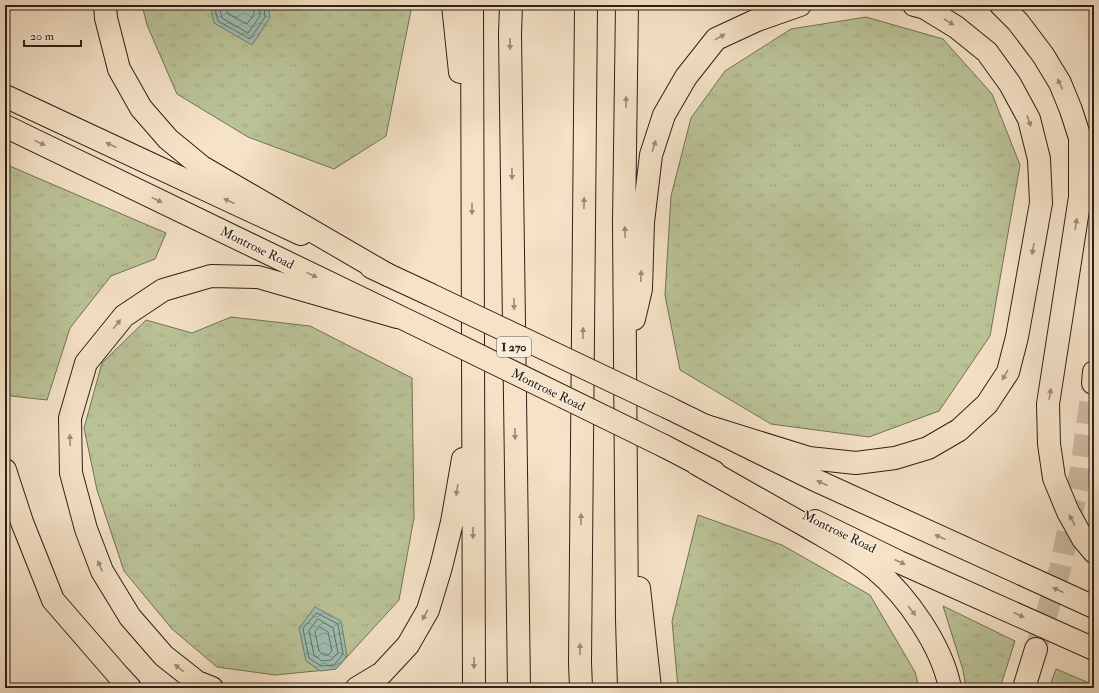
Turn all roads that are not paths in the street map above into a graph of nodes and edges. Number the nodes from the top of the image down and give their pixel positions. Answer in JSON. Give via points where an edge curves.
{"nodes":[{"id":1,"x":105,"y":5,"type":"edge"},
{"id":2,"x":453,"y":5,"type":"edge"},
{"id":3,"x":472,"y":5,"type":"edge"},
{"id":4,"x":511,"y":5,"type":"edge"},
{"id":5,"x":586,"y":5,"type":"edge"},
{"id":6,"x":627,"y":5,"type":"edge"},
{"id":7,"x":800,"y":5,"type":"edge"},
{"id":8,"x":914,"y":5,"type":"edge"},
{"id":9,"x":1001,"y":5,"type":"edge"},
{"id":10,"x":5,"y":96,"type":"edge"},
{"id":11,"x":5,"y":126,"type":"edge"},
{"id":12,"x":472,"y":128,"type":"junction"},
{"id":13,"x":388,"y":275,"type":"junction"},
{"id":14,"x":397,"y":317,"type":"junction"},
{"id":15,"x":626,"y":355,"type":"junction"},
{"id":16,"x":473,"y":396,"type":"junction"},
{"id":17,"x":706,"y":426,"type":"junction"},
{"id":18,"x":697,"y":464,"type":"junction"},
{"id":19,"x":5,"y":470,"type":"edge"},
{"id":20,"x":627,"y":491,"type":"junction"},
{"id":21,"x":1094,"y":552,"type":"edge"},
{"id":22,"x":1094,"y":607,"type":"edge"},
{"id":23,"x":1036,"y":649,"type":"tunnel mouth"},
{"id":24,"x":1094,"y":649,"type":"edge"},
{"id":25,"x":130,"y":688,"type":"edge"},
{"id":26,"x":212,"y":688,"type":"edge"},
{"id":27,"x":357,"y":688,"type":"edge"},
{"id":28,"x":474,"y":688,"type":"edge"},
{"id":29,"x":520,"y":688,"type":"edge"},
{"id":30,"x":581,"y":688,"type":"edge"},
{"id":31,"x":630,"y":688,"type":"edge"},
{"id":32,"x":650,"y":688,"type":"edge"},
{"id":33,"x":950,"y":688,"type":"edge"},
{"id":34,"x":1024,"y":688,"type":"edge"}],
"edges":[{"from":1,"to":13,"type":"main road","via":[[119,69],[140,108],[168,139],[202,167]]},
{"from":2,"to":12,"type":"main road","via":[[459,68]]},
{"from":3,"to":12,"type":"main road"},
{"from":4,"to":29,"type":"main road","number":"I 270","one_way":true},
{"from":30,"to":5,"type":"main road","one_way":true},
{"from":15,"to":6,"type":"main road","one_way":true,"via":[[624,223]]},
{"from":15,"to":7,"type":"main road","one_way":true,"via":[[641,289],[643,222],[651,155],[664,115],[686,77],[716,39],[757,20]]},
{"from":8,"to":17,"type":"main road","one_way":true,"via":[[926,8],[956,27],[987,52],[1010,84],[1031,126],[1039,159],[1041,203],[1017,337],[1008,372],[987,404],[959,430],[928,448],[894,458],[856,463],[809,458]]},
{"from":21,"to":9,"type":"main road","one_way":true,"via":[[1083,539],[1068,512],[1054,478],[1048,404],[1080,197],[1080,138],[1060,83],[1043,55],[1018,22]]},
{"from":13,"to":10,"type":"main road","one_way":true},
{"from":11,"to":14,"type":"main road","name":"Montrose Road","one_way":true},
{"from":12,"to":16,"type":"main road","one_way":true},
{"from":13,"to":17,"type":"main road","bridge":true},
{"from":14,"to":18,"type":"main road","name":"Montrose Road","bridge":true},
{"from":26,"to":14,"type":"main road","one_way":true,"via":[[197,682],[164,656],[130,617],[102,571],[88,536],[71,473],[70,418],[86,363],[124,316],[163,290],[211,276],[258,277]]},
{"from":15,"to":20,"type":"main road"},
{"from":16,"to":27,"type":"main road","one_way":true,"via":[[452,522],[428,610],[408,645],[382,673]]},
{"from":16,"to":28,"type":"main road","one_way":true},
{"from":22,"to":17,"type":"main road","one_way":true,"via":[[812,479]]},
{"from":18,"to":24,"type":"main road","name":"Montrose Road","one_way":true,"via":[[899,562]]},
{"from":18,"to":33,"type":"main road","one_way":true,"via":[[875,569],[898,592],[935,645]]},
{"from":19,"to":25,"type":"main road","via":[[22,522],[53,600]]},
{"from":20,"to":31,"type":"main road"},
{"from":20,"to":32,"type":"main road"},
{"from":23,"to":34,"type":"main road"}]}
